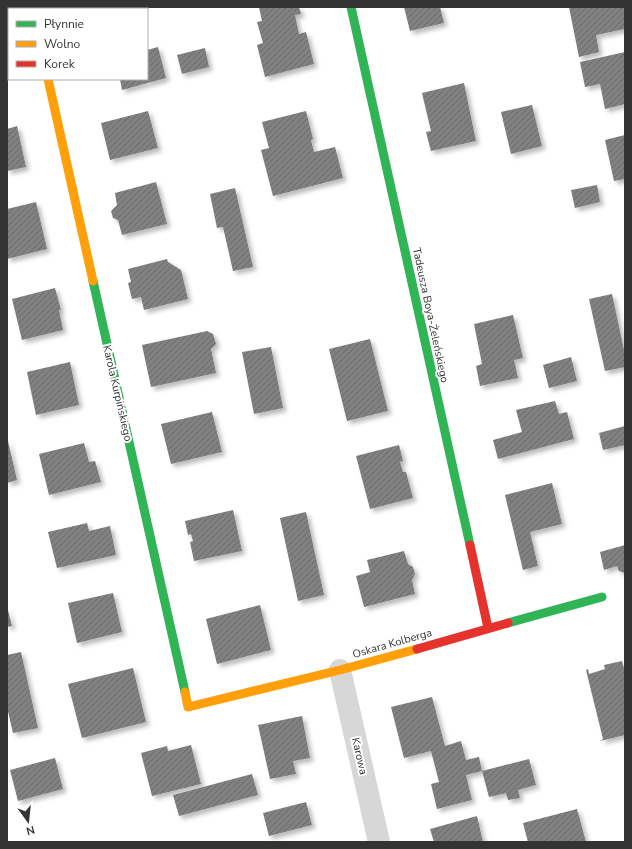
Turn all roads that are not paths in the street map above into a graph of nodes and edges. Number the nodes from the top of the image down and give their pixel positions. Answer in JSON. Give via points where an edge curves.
{"nodes":[{"id":1,"x":351,"y":7,"type":"edge"},
{"id":2,"x":48,"y":80,"type":"edge"},
{"id":3,"x":602,"y":597,"type":"dead end"},
{"id":4,"x":488,"y":628,"type":"junction"},
{"id":5,"x":340,"y":670,"type":"junction"},
{"id":6,"x":188,"y":707,"type":"joint"},
{"id":7,"x":380,"y":842,"type":"edge"}],
"edges":[{"from":1,"to":4,"type":"street","name":"Tadeusza Boya-Żeleńskiego"},
{"from":2,"to":6,"type":"street","name":"Karola Kurpińskiego"},
{"from":3,"to":4,"type":"street","name":"Oskara Kolberga"},
{"from":4,"to":5,"type":"street","name":"Oskara Kolberga"},
{"from":5,"to":6,"type":"street","name":"Oskara Kolberga"},
{"from":5,"to":7,"type":"street","name":"Karowa"}]}
